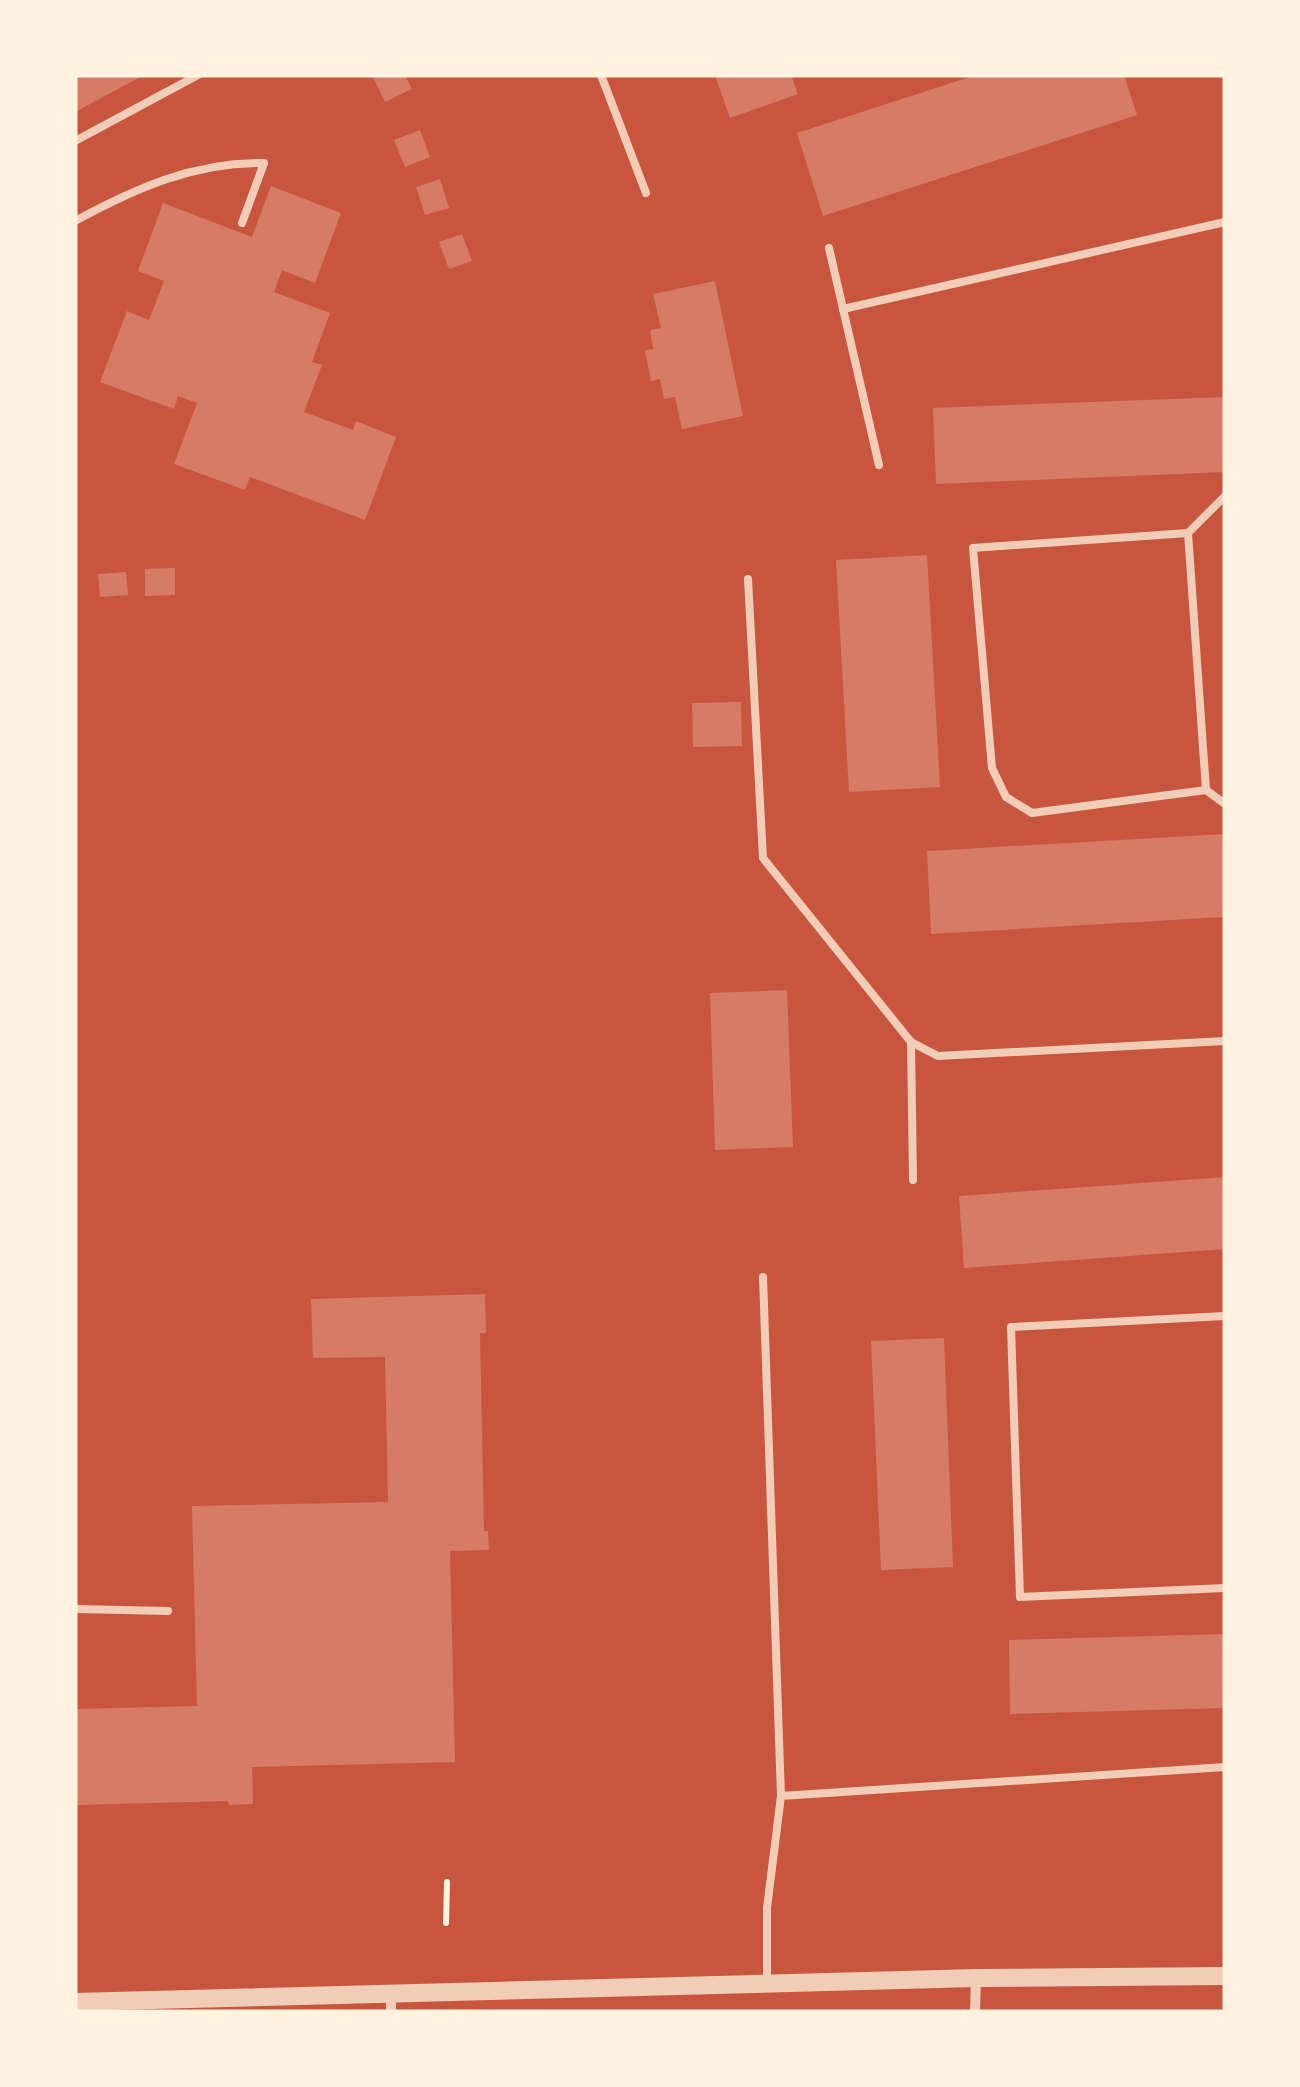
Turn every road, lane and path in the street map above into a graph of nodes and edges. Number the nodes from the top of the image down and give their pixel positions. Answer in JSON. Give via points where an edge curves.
{"nodes":[{"id":1,"x":198,"y":75,"type":"edge"},
{"id":2,"x":601,"y":75,"type":"edge"},
{"id":3,"x":75,"y":142,"type":"edge"},
{"id":4,"x":646,"y":193,"type":"dead end"},
{"id":5,"x":75,"y":221,"type":"edge"},
{"id":6,"x":1225,"y":222,"type":"edge"},
{"id":7,"x":242,"y":223,"type":"dead end"},
{"id":8,"x":829,"y":248,"type":"dead end"},
{"id":9,"x":843,"y":309,"type":"junction"},
{"id":10,"x":879,"y":465,"type":"dead end"},
{"id":11,"x":1225,"y":496,"type":"edge"},
{"id":12,"x":1188,"y":533,"type":"junction"},
{"id":13,"x":748,"y":579,"type":"dead end"},
{"id":14,"x":1206,"y":790,"type":"junction"},
{"id":15,"x":1225,"y":804,"type":"edge"},
{"id":16,"x":1225,"y":1041,"type":"edge"},
{"id":17,"x":912,"y":1042,"type":"junction"},
{"id":18,"x":914,"y":1180,"type":"dead end"},
{"id":19,"x":763,"y":1277,"type":"dead end"},
{"id":20,"x":1225,"y":1316,"type":"edge"},
{"id":21,"x":1225,"y":1588,"type":"edge"},
{"id":22,"x":75,"y":1610,"type":"edge"},
{"id":23,"x":168,"y":1611,"type":"dead end"},
{"id":24,"x":1225,"y":1767,"type":"edge"},
{"id":25,"x":782,"y":1796,"type":"junction"},
{"id":26,"x":447,"y":1882,"type":"dead end"},
{"id":27,"x":446,"y":1923,"type":"dead end"},
{"id":28,"x":1225,"y":1976,"type":"edge"},
{"id":29,"x":976,"y":1978,"type":"junction"},
{"id":30,"x":767,"y":1983,"type":"junction"},
{"id":31,"x":75,"y":2002,"type":"edge"},
{"id":32,"x":391,"y":2003,"type":"edge"},
{"id":33,"x":975,"y":2012,"type":"edge"}],
"edges":[{"from":1,"to":3,"type":"lane"},
{"from":2,"to":4,"type":"lane"},
{"from":5,"to":7,"type":"lane","via":[[161,179],[227,162],[264,163]]},
{"from":6,"to":9,"type":"lane"},
{"from":8,"to":9,"type":"lane"},
{"from":9,"to":10,"type":"lane"},
{"from":11,"to":12,"type":"lane"},
{"from":12,"to":14,"type":"lane"},
{"from":12,"to":14,"type":"lane","via":[[973,548],[992,768],[1006,796],[1032,813]]},
{"from":13,"to":17,"type":"lane","via":[[763,858]]},
{"from":14,"to":15,"type":"lane"},
{"from":16,"to":17,"type":"lane","via":[[938,1056]]},
{"from":17,"to":18,"type":"lane"},
{"from":19,"to":25,"type":"lane"},
{"from":20,"to":21,"type":"lane","via":[[1011,1327],[1020,1597]]},
{"from":22,"to":23,"type":"lane"},
{"from":24,"to":25,"type":"lane"},
{"from":25,"to":30,"type":"lane"},
{"from":26,"to":27,"type":"path"},
{"from":28,"to":29,"type":"street"},
{"from":29,"to":30,"type":"street"},
{"from":29,"to":33,"type":"street"},
{"from":30,"to":32,"type":"street"},
{"from":31,"to":32,"type":"street"}]}
